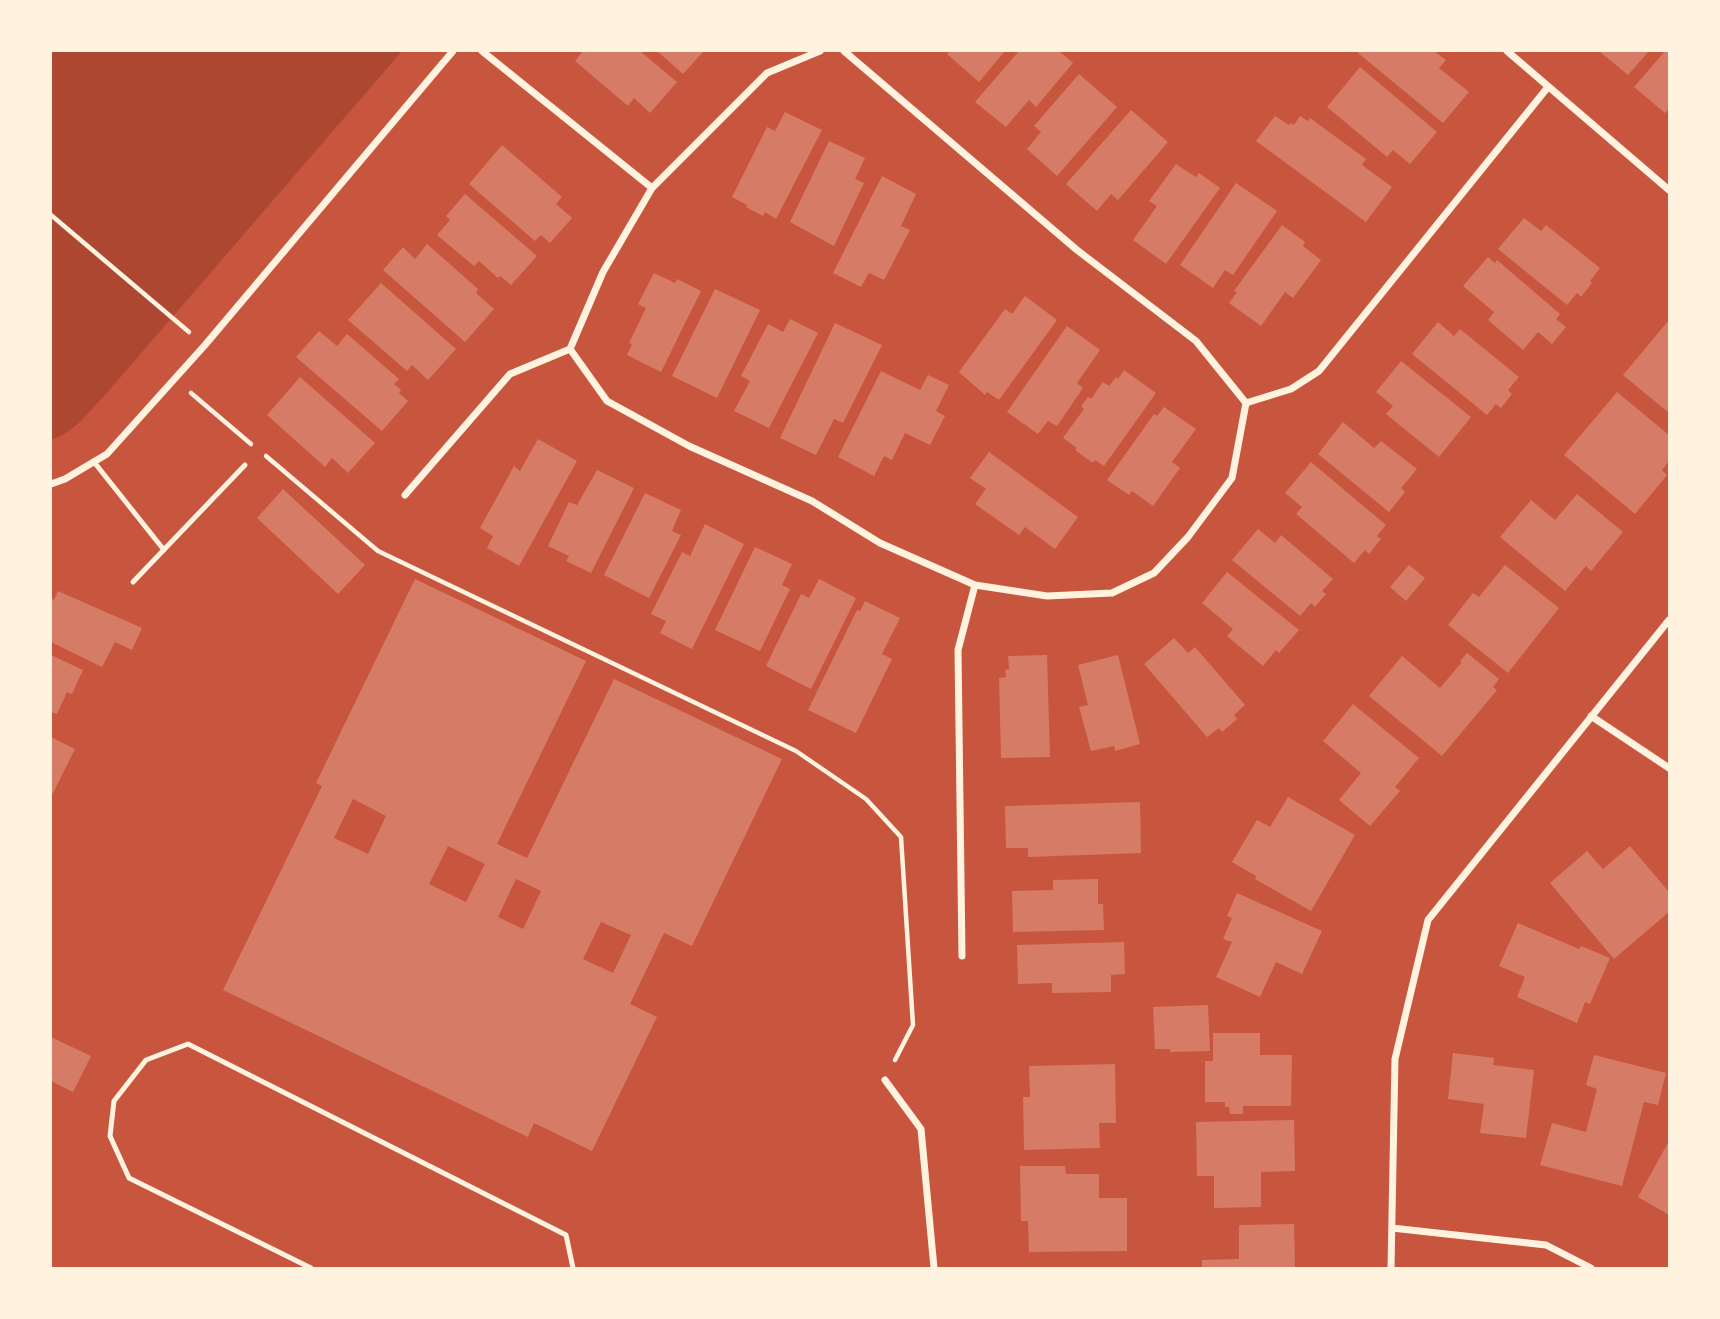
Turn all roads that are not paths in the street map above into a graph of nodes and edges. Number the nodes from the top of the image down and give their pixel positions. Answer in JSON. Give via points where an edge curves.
{"nodes":[{"id":1,"x":453,"y":51,"type":"edge"},
{"id":2,"x":482,"y":51,"type":"edge"},
{"id":3,"x":820,"y":51,"type":"edge"},
{"id":4,"x":844,"y":51,"type":"edge"},
{"id":5,"x":1507,"y":51,"type":"edge"},
{"id":6,"x":1548,"y":87,"type":"junction"},
{"id":7,"x":652,"y":188,"type":"junction"},
{"id":8,"x":1669,"y":190,"type":"edge"},
{"id":9,"x":570,"y":349,"type":"junction"},
{"id":10,"x":1246,"y":403,"type":"junction"},
{"id":11,"x":94,"y":462,"type":"junction"},
{"id":12,"x":245,"y":465,"type":"dead end"},
{"id":13,"x":51,"y":484,"type":"edge"},
{"id":14,"x":405,"y":495,"type":"dead end"},
{"id":15,"x":164,"y":550,"type":"junction"},
{"id":16,"x":133,"y":582,"type":"dead end"},
{"id":17,"x":975,"y":585,"type":"junction"},
{"id":18,"x":1669,"y":620,"type":"edge"},
{"id":19,"x":1591,"y":716,"type":"junction"},
{"id":20,"x":1669,"y":768,"type":"edge"},
{"id":21,"x":962,"y":956,"type":"dead end"},
{"id":22,"x":885,"y":1080,"type":"road end"},
{"id":23,"x":1392,"y":1228,"type":"junction"},
{"id":24,"x":311,"y":1268,"type":"edge"},
{"id":25,"x":573,"y":1268,"type":"edge"},
{"id":26,"x":934,"y":1268,"type":"edge"},
{"id":27,"x":1391,"y":1268,"type":"edge"},
{"id":28,"x":1591,"y":1268,"type":"edge"}],
"edges":[{"from":1,"to":11,"type":"street","via":[[205,345],[107,454]]},
{"from":2,"to":7,"type":"street"},
{"from":3,"to":7,"type":"street","via":[[767,73]]},
{"from":4,"to":10,"type":"street","via":[[1077,250],[1196,341]]},
{"from":5,"to":6,"type":"street"},
{"from":6,"to":8,"type":"street"},
{"from":6,"to":10,"type":"street","via":[[1319,371],[1291,389]]},
{"from":7,"to":9,"type":"street","via":[[603,272]]},
{"from":9,"to":14,"type":"street","via":[[510,374]]},
{"from":9,"to":17,"type":"street","via":[[607,401],[689,446],[812,501],[880,543]]},
{"from":10,"to":17,"type":"street","via":[[1231,478],[1188,537],[1154,573],[1112,593],[1047,596]]},
{"from":11,"to":13,"type":"street"},
{"from":11,"to":15,"type":"lane"},
{"from":12,"to":15,"type":"lane"},
{"from":15,"to":16,"type":"lane"},
{"from":17,"to":21,"type":"street","via":[[958,650]]},
{"from":18,"to":19,"type":"street"},
{"from":19,"to":20,"type":"street"},
{"from":19,"to":23,"type":"street","via":[[1428,920],[1395,1059]]},
{"from":22,"to":26,"type":"street","via":[[921,1129]]},
{"from":23,"to":27,"type":"street"},
{"from":23,"to":28,"type":"street","via":[[1546,1245]]},
{"from":24,"to":25,"type":"lane","via":[[129,1178],[110,1136],[114,1101],[146,1060],[188,1044],[566,1236]]}]}
